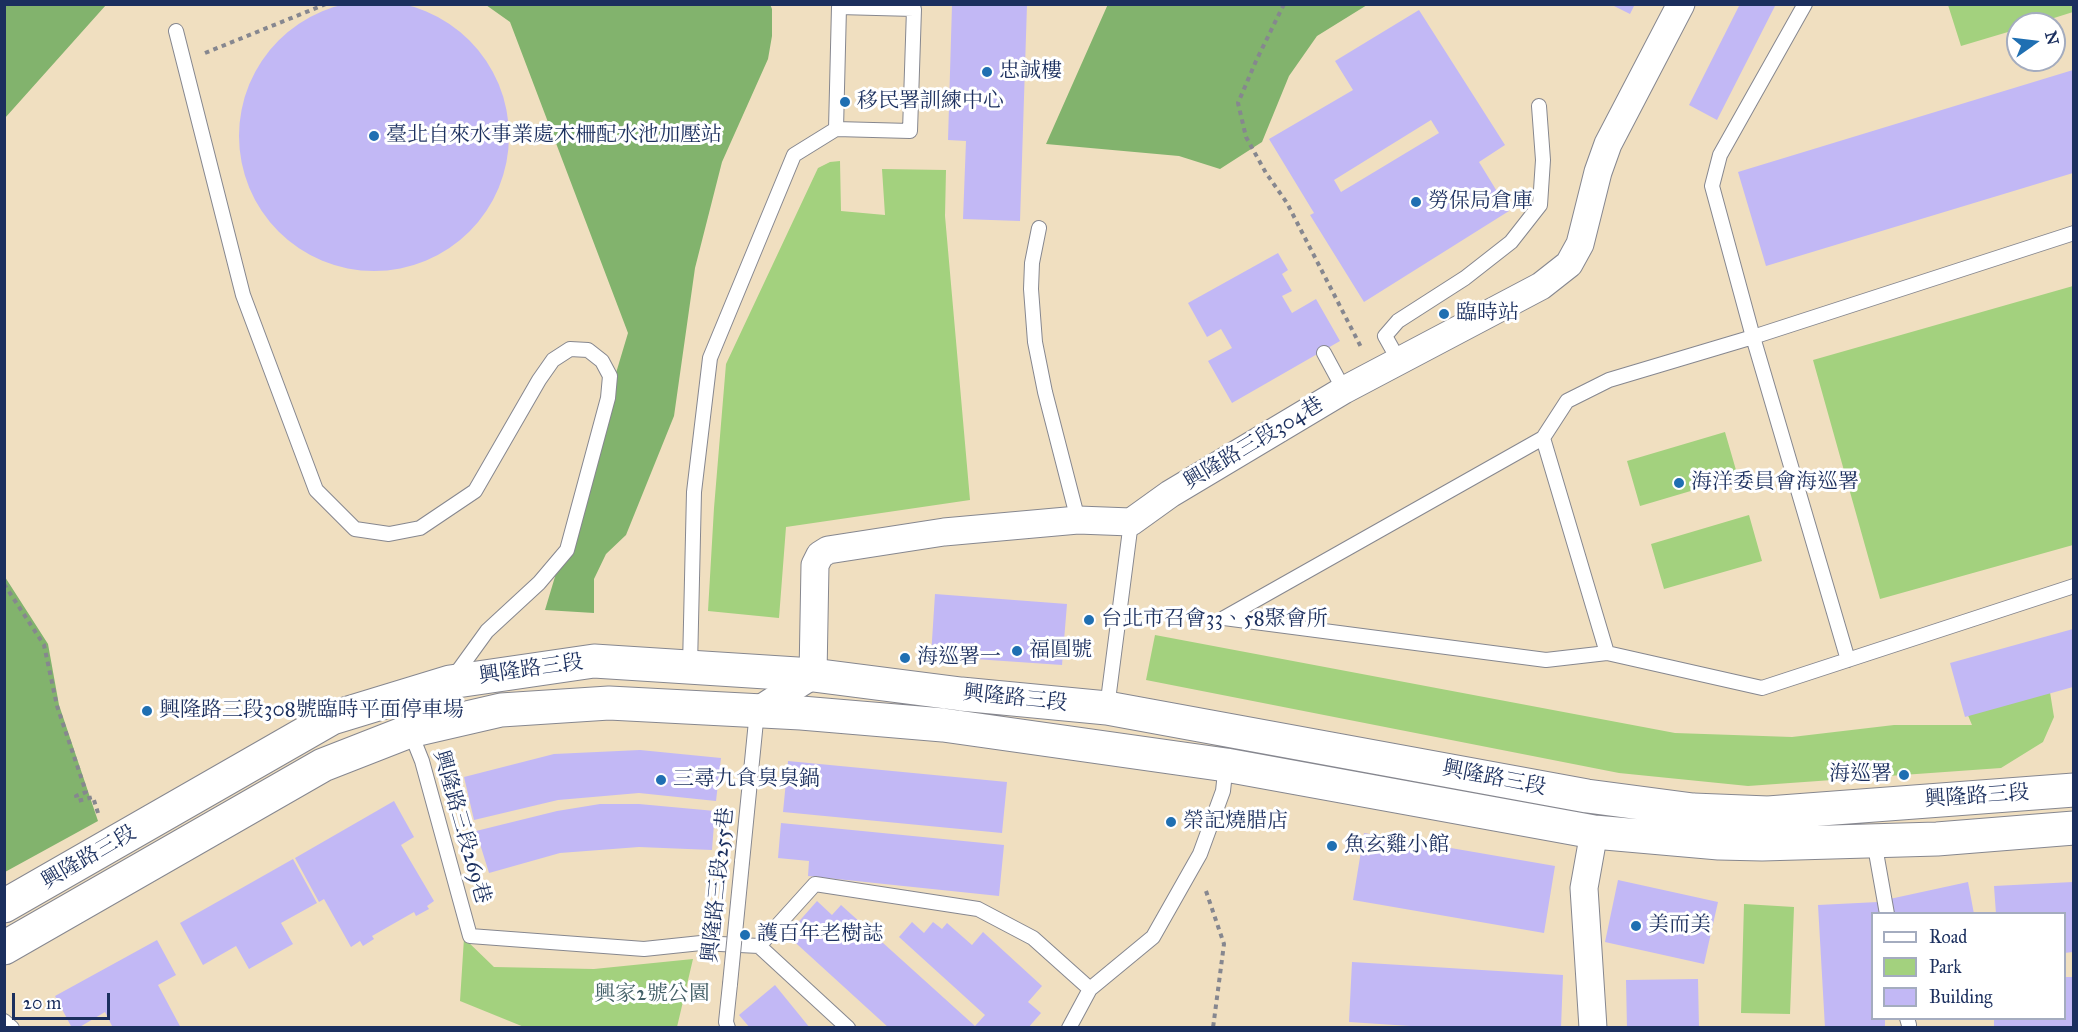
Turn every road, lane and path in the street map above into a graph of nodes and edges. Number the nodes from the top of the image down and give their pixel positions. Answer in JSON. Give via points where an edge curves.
{"nodes":[{"id":1,"x":326,"y":4,"type":"edge"},
{"id":2,"x":1284,"y":4,"type":"edge"},
{"id":3,"x":1681,"y":4,"type":"edge"},
{"id":4,"x":1804,"y":4,"type":"edge"},
{"id":5,"x":837,"y":6,"type":"edge"},
{"id":6,"x":176,"y":31,"type":"dead end"},
{"id":7,"x":184,"y":61,"type":"junction"},
{"id":8,"x":1539,"y":106,"type":"dead end"},
{"id":9,"x":836,"y":129,"type":"junction"},
{"id":10,"x":1039,"y":228,"type":"dead end"},
{"id":11,"x":2073,"y":233,"type":"edge"},
{"id":12,"x":1753,"y":337,"type":"junction"},
{"id":13,"x":1359,"y":342,"type":"dead end"},
{"id":14,"x":1324,"y":353,"type":"dead end"},
{"id":15,"x":1399,"y":361,"type":"junction"},
{"id":16,"x":1344,"y":390,"type":"junction"},
{"id":17,"x":1543,"y":438,"type":"junction"},
{"id":18,"x":1078,"y":520,"type":"junction"},
{"id":19,"x":1131,"y":522,"type":"junction"},
{"id":20,"x":4,"y":584,"type":"edge"},
{"id":21,"x":2073,"y":586,"type":"edge"},
{"id":22,"x":1607,"y":653,"type":"junction"},
{"id":23,"x":1848,"y":660,"type":"junction"},
{"id":24,"x":690,"y":666,"type":"junction"},
{"id":25,"x":813,"y":675,"type":"junction"},
{"id":26,"x":450,"y":682,"type":"junction"},
{"id":27,"x":1107,"y":708,"type":"junction"},
{"id":28,"x":757,"y":711,"type":"junction"},
{"id":29,"x":410,"y":731,"type":"junction"},
{"id":30,"x":1228,"y":748,"type":"junction"},
{"id":31,"x":2073,"y":790,"type":"edge"},
{"id":32,"x":102,"y":823,"type":"dead end"},
{"id":33,"x":2073,"y":828,"type":"edge"},
{"id":34,"x":1594,"y":832,"type":"junction"},
{"id":35,"x":1874,"y":841,"type":"junction"},
{"id":36,"x":1200,"y":854,"type":"junction"},
{"id":37,"x":4,"y":906,"type":"edge"},
{"id":38,"x":1887,"y":912,"type":"edge"},
{"id":39,"x":759,"y":946,"type":"junction"},
{"id":40,"x":4,"y":948,"type":"edge"},
{"id":41,"x":1090,"y":989,"type":"junction"},
{"id":42,"x":4,"y":1021,"type":"edge"},
{"id":43,"x":12,"y":1028,"type":"edge"},
{"id":44,"x":728,"y":1028,"type":"edge"},
{"id":45,"x":848,"y":1028,"type":"edge"},
{"id":46,"x":1069,"y":1028,"type":"edge"},
{"id":47,"x":1213,"y":1028,"type":"edge"},
{"id":48,"x":1593,"y":1028,"type":"edge"}],
"edges":[{"from":1,"to":7,"type":"path"},
{"from":2,"to":13,"type":"path","via":[[1238,103],[1246,137],[1287,203]]},
{"from":3,"to":15,"type":"street","name":"興隆路三段304巷","via":[[1608,144],[1580,244],[1569,264],[1541,286]]},
{"from":4,"to":12,"type":"lane","via":[[1720,155],[1712,186]]},
{"from":5,"to":9,"type":"lane"},
{"from":5,"to":9,"type":"lane","via":[[914,9],[910,131]]},
{"from":6,"to":7,"type":"lane"},
{"from":7,"to":26,"type":"lane","via":[[243,295],[316,490],[355,529],[389,534],[420,528],[476,491],[553,360],[570,349],[588,350],[603,361],[609,376],[608,398],[567,550],[539,583],[487,631]]},
{"from":8,"to":15,"type":"lane","via":[[1543,160],[1540,205],[1511,242],[1465,278],[1398,321],[1385,336]]},
{"from":9,"to":24,"type":"lane","via":[[794,155],[710,358],[694,492]]},
{"from":10,"to":18,"type":"lane","via":[[1031,289],[1035,342]]},
{"from":11,"to":12,"type":"lane"},
{"from":12,"to":17,"type":"lane","via":[[1609,380],[1567,401]]},
{"from":12,"to":23,"type":"lane"},
{"from":14,"to":16,"type":"lane"},
{"from":15,"to":16,"type":"street","name":"興隆路三段304巷"},
{"from":16,"to":19,"type":"street","name":"興隆路三段304巷","via":[[1170,494]]},
{"from":17,"to":22,"type":"lane"},
{"from":17,"to":22,"type":"lane","via":[[1224,618],[1546,660]]},
{"from":18,"to":19,"type":"street"},
{"from":18,"to":25,"type":"street","via":[[944,532],[828,550],[815,565]]},
{"from":19,"to":27,"type":"lane"},
{"from":20,"to":32,"type":"path","via":[[44,645],[57,706],[86,792],[76,796],[78,801],[93,797]]},
{"from":21,"to":23,"type":"lane"},
{"from":22,"to":23,"type":"lane","via":[[1762,688]]},
{"from":24,"to":25,"type":"main road","name":"興隆路三段"},
{"from":24,"to":26,"type":"main road","name":"興隆路三段","via":[[594,661]]},
{"from":25,"to":27,"type":"main road","name":"興隆路三段"},
{"from":25,"to":28,"type":"street"},
{"from":26,"to":37,"type":"main road","name":"興隆路三段","via":[[332,718]]},
{"from":27,"to":30,"type":"main road","name":"興隆路三段"},
{"from":28,"to":29,"type":"main road","name":"興隆路三段","via":[[609,703],[501,710]]},
{"from":28,"to":30,"type":"main road","name":"興隆路三段"},
{"from":28,"to":44,"type":"lane","name":"興隆路三段255巷","bridge":true},
{"from":29,"to":39,"type":"lane","name":"興隆路三段269巷","via":[[422,761],[470,936],[644,949],[701,943]]},
{"from":29,"to":40,"type":"main road","name":"興隆路三段","via":[[323,765]]},
{"from":30,"to":31,"type":"main road","name":"興隆路三段","via":[[1693,810],[1768,813]]},
{"from":30,"to":34,"type":"main road","name":"興隆路三段"},
{"from":30,"to":36,"type":"lane","via":[[1223,791]]},
{"from":33,"to":35,"type":"main road","name":"興隆路三段"},
{"from":34,"to":35,"type":"main road","name":"興隆路三段","via":[[1762,844]]},
{"from":34,"to":48,"type":"street","via":[[1584,888]]},
{"from":35,"to":38,"type":"lane"},
{"from":36,"to":41,"type":"lane","via":[[1153,937]]},
{"from":36,"to":47,"type":"path","via":[[1201,874],[1224,944]]},
{"from":39,"to":41,"type":"lane","via":[[815,884],[978,909],[1034,938]]},
{"from":39,"to":45,"type":"lane"},
{"from":41,"to":46,"type":"lane"},
{"from":42,"to":43,"type":"lane"}]}
